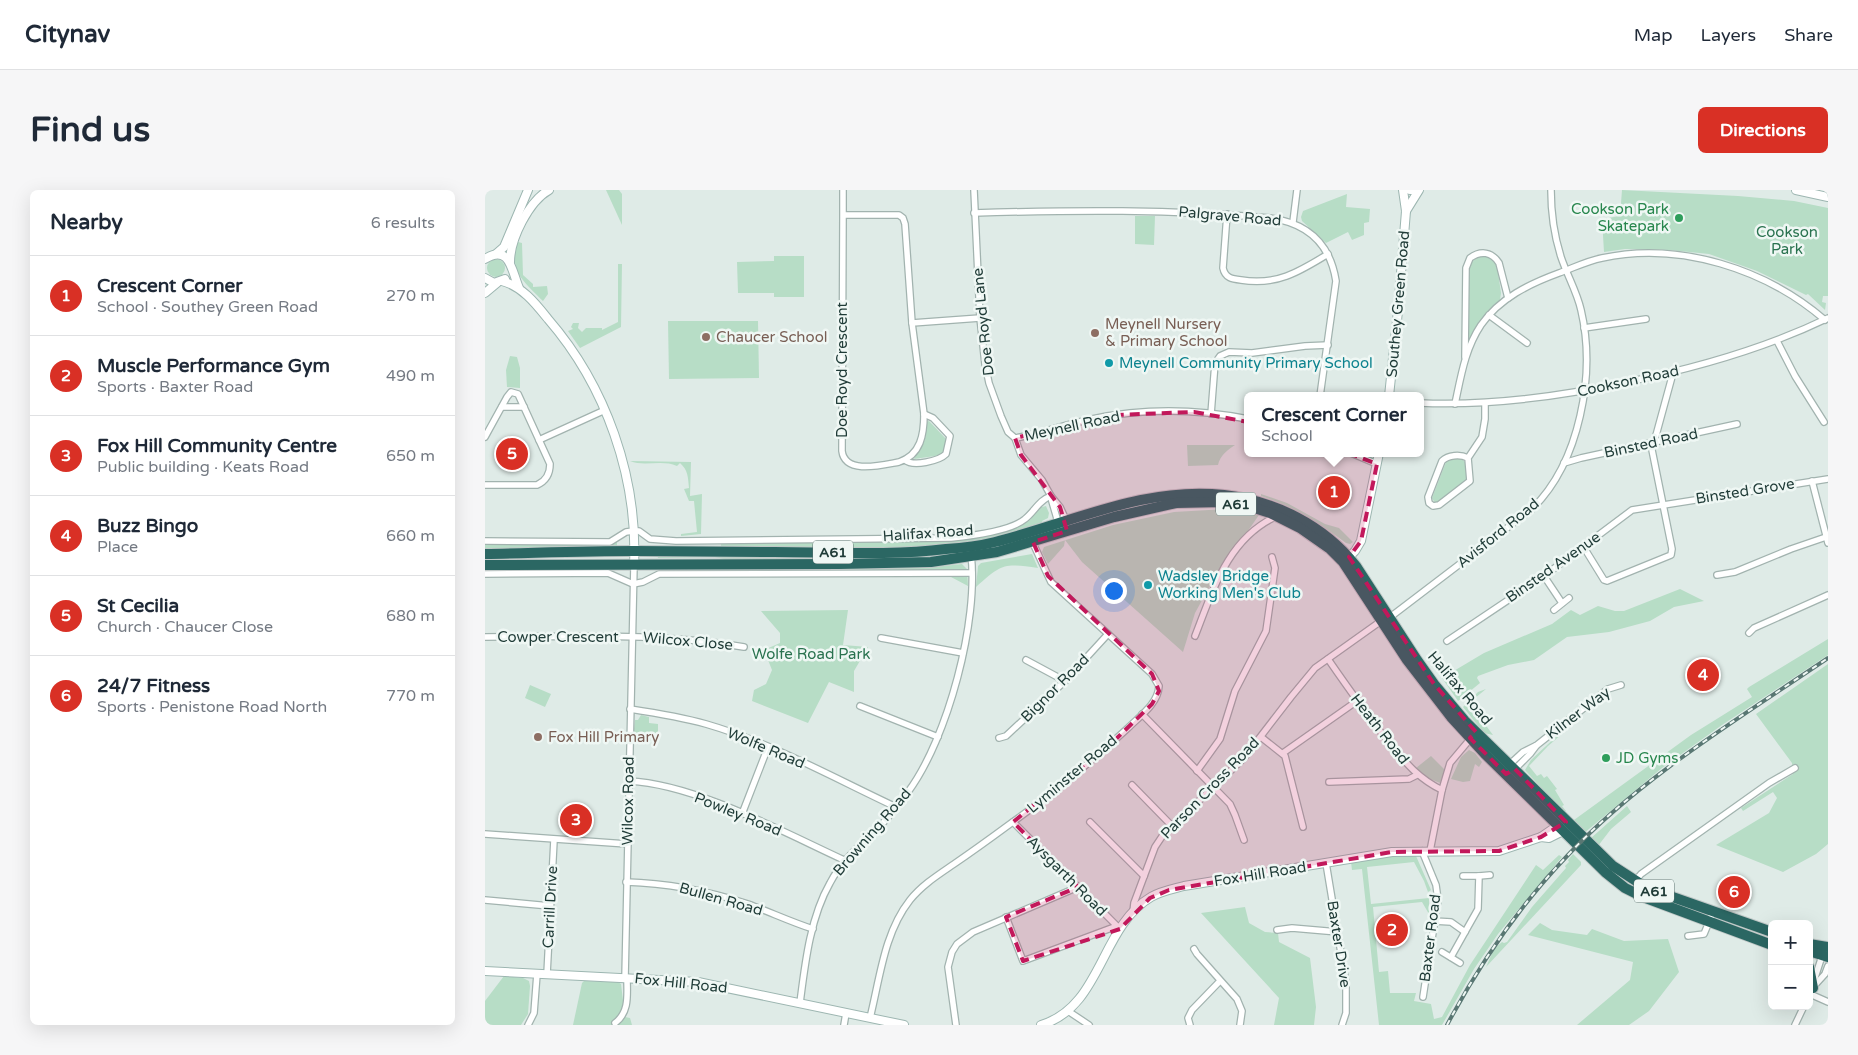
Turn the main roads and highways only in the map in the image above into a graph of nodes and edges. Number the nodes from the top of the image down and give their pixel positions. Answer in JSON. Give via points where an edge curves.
{"nodes":[{"id":1,"x":1062,"y":521,"type":"junction"},
{"id":2,"x":1065,"y":532,"type":"junction"},
{"id":3,"x":485,"y":554,"type":"edge"},
{"id":4,"x":1346,"y":560,"type":"junction"},
{"id":5,"x":485,"y":565,"type":"edge"},
{"id":6,"x":1562,"y":826,"type":"junction"},
{"id":7,"x":1635,"y":881,"type":"junction"},
{"id":8,"x":1635,"y":893,"type":"junction"},
{"id":9,"x":1711,"y":916,"type":"junction"},
{"id":10,"x":1760,"y":928,"type":"junction"},
{"id":11,"x":1768,"y":931,"type":"edge"},
{"id":12,"x":1768,"y":934,"type":"edge"},
{"id":13,"x":1768,"y":943,"type":"edge"},
{"id":14,"x":1813,"y":947,"type":"edge"},
{"id":15,"x":1813,"y":952,"type":"edge"},
{"id":16,"x":1826,"y":956,"type":"edge"},
{"id":17,"x":1813,"y":957,"type":"edge"}],
"edges":[{"from":1,"to":2,"type":"highway"},
{"from":1,"to":3,"type":"highway","name":"Halifax Road","number":"A61","via":[[994,542],[933,551]]},
{"from":1,"to":4,"type":"highway","name":"Halifax Road","number":"A61","via":[[1157,497],[1223,495],[1256,501],[1287,512],[1321,532]]},
{"from":2,"to":4,"type":"highway","name":"Halifax Road","number":"A61","via":[[1130,512],[1177,503],[1223,502],[1277,516]]},
{"from":2,"to":5,"type":"highway","name":"Halifax Road","number":"A61","via":[[971,558],[901,564]]},
{"from":4,"to":6,"type":"highway","name":"Halifax Road","number":"A61","via":[[1433,696],[1510,769]]},
{"from":6,"to":7,"type":"highway","number":"A61"},
{"from":6,"to":8,"type":"highway","number":"A61","via":[[1605,872]]},
{"from":7,"to":8,"type":"highway"},
{"from":7,"to":9,"type":"highway","number":"A61"},
{"from":8,"to":9,"type":"highway","number":"A61","via":[[1669,908]]},
{"from":9,"to":10,"type":"highway","number":"A61"},
{"from":9,"to":13,"type":"highway","number":"A61"},
{"from":10,"to":11,"type":"highway","number":"A61"},
{"from":10,"to":12,"type":"highway"},
{"from":14,"to":16,"type":"highway"},
{"from":15,"to":16,"type":"highway"},
{"from":16,"to":17,"type":"highway"}]}
